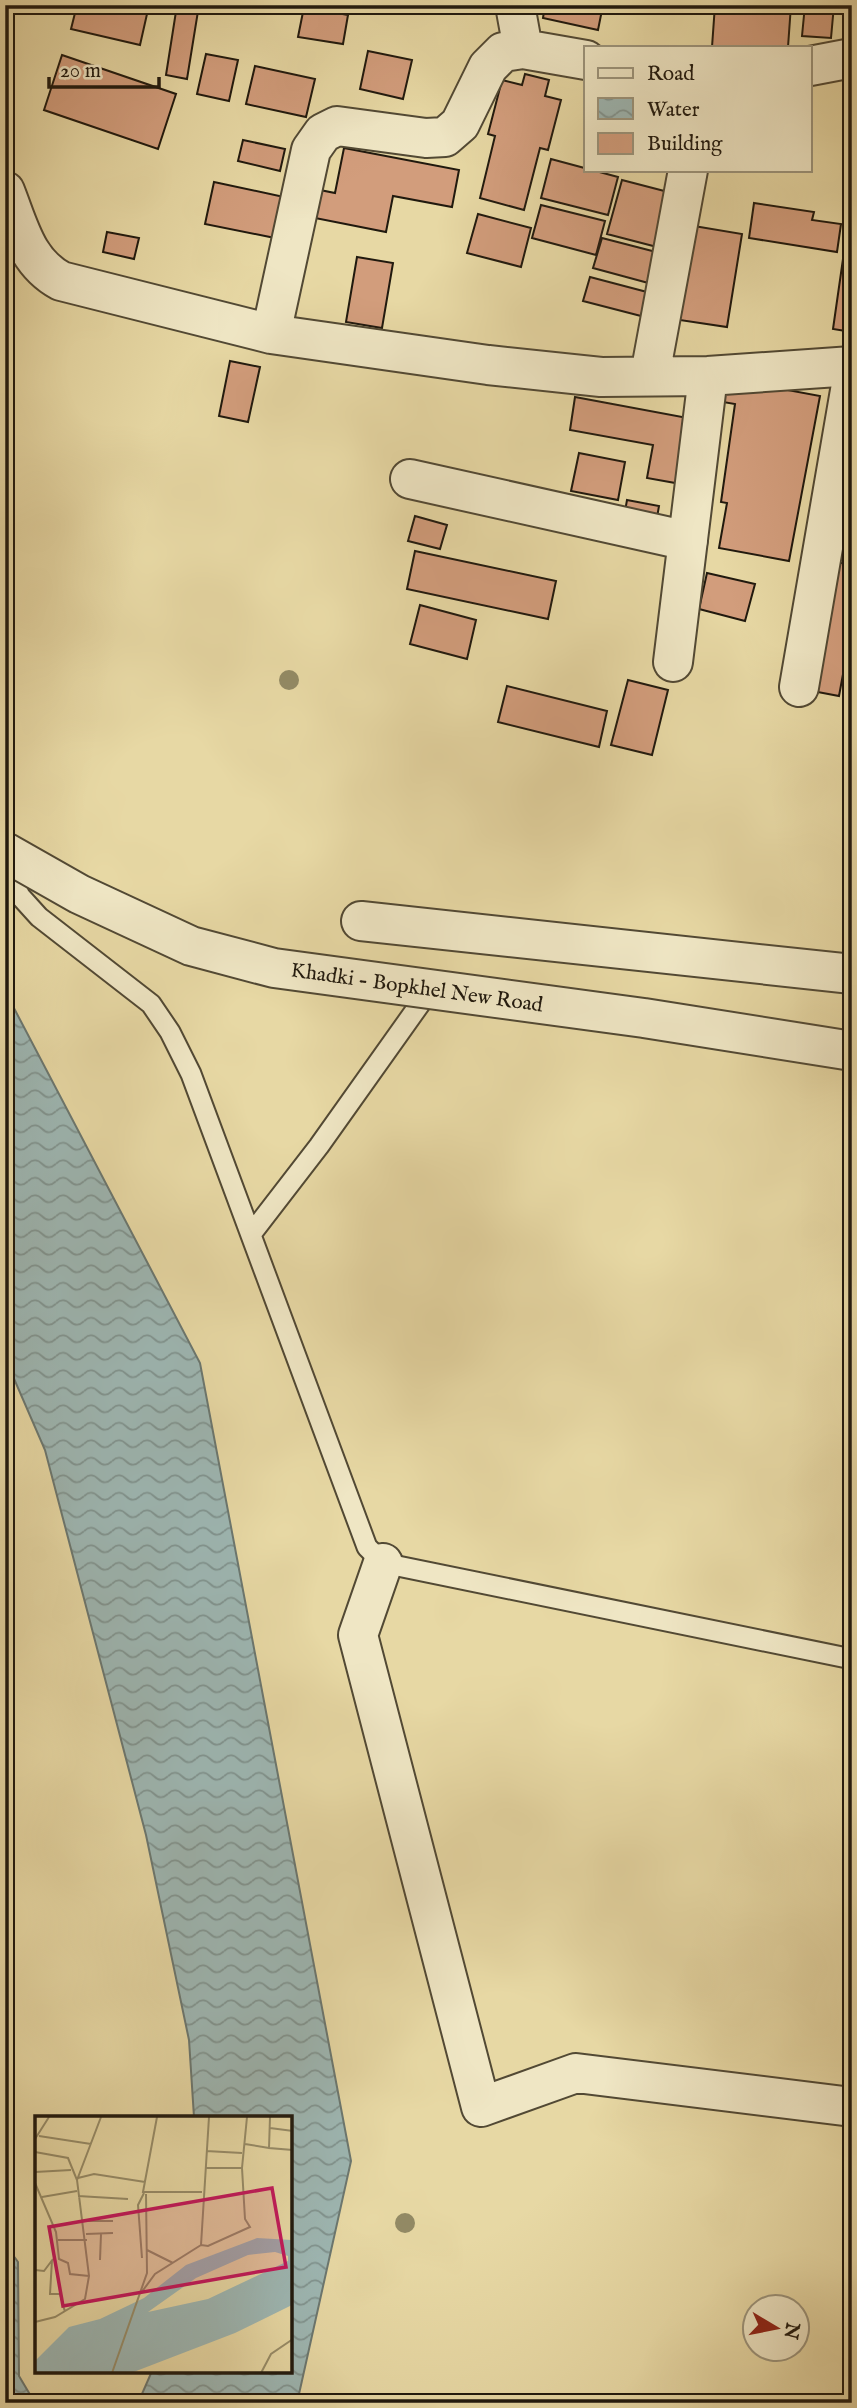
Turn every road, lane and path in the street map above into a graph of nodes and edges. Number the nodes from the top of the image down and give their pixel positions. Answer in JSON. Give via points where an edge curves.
{"nodes":[{"id":1,"x":515,"y":5,"type":"edge"},
{"id":2,"x":523,"y":49,"type":"junction"},
{"id":3,"x":852,"y":58,"type":"edge"},
{"id":4,"x":584,"y":60,"type":"edge"},
{"id":5,"x":812,"y":66,"type":"edge"},
{"id":6,"x":688,"y":172,"type":"edge"},
{"id":7,"x":5,"y":191,"type":"edge"},
{"id":8,"x":271,"y":334,"type":"junction"},
{"id":9,"x":852,"y":366,"type":"edge"},
{"id":10,"x":650,"y":375,"type":"junction"},
{"id":11,"x":708,"y":376,"type":"junction"},
{"id":12,"x":852,"y":379,"type":"edge"},
{"id":13,"x":410,"y":479,"type":"dead end"},
{"id":14,"x":688,"y":541,"type":"junction"},
{"id":15,"x":673,"y":662,"type":"dead end"},
{"id":16,"x":799,"y":687,"type":"dead end"},
{"id":17,"x":5,"y":852,"type":"edge"},
{"id":18,"x":5,"y":866,"type":"edge"},
{"id":19,"x":361,"y":921,"type":"dead end"},
{"id":20,"x":852,"y":974,"type":"edge"},
{"id":21,"x":435,"y":984,"type":"dead end"},
{"id":22,"x":852,"y":1051,"type":"edge"},
{"id":23,"x":252,"y":1233,"type":"junction"},
{"id":24,"x":383,"y":1563,"type":"junction"},
{"id":25,"x":852,"y":1659,"type":"edge"},
{"id":26,"x":852,"y":2107,"type":"edge"}],
"edges":[{"from":1,"to":2,"type":"street"},
{"from":2,"to":4,"type":"street"},
{"from":2,"to":8,"type":"street","via":[[503,51],[488,67],[460,124],[445,137],[337,126],[323,133],[311,150]]},
{"from":3,"to":5,"type":"street"},
{"from":6,"to":10,"type":"street"},
{"from":7,"to":8,"type":"street","via":[[29,252],[44,272],[61,281]]},
{"from":8,"to":10,"type":"street","via":[[601,377]]},
{"from":9,"to":11,"type":"street"},
{"from":10,"to":11,"type":"street"},
{"from":11,"to":14,"type":"street"},
{"from":12,"to":16,"type":"street"},
{"from":13,"to":14,"type":"street"},
{"from":14,"to":15,"type":"street"},
{"from":17,"to":22,"type":"street","name":"Khadki - Bopkhel New Road","bridge":true,"via":[[79,894],[191,946],[274,968]]},
{"from":18,"to":23,"type":"lane","via":[[20,896],[39,917],[151,1004],[170,1032],[191,1074]]},
{"from":19,"to":20,"type":"street"},
{"from":21,"to":23,"type":"lane"},
{"from":23,"to":24,"type":"lane","via":[[367,1547]]},
{"from":24,"to":25,"type":"lane"},
{"from":24,"to":26,"type":"street","via":[[358,1635],[481,2107],[576,2073]]}]}
